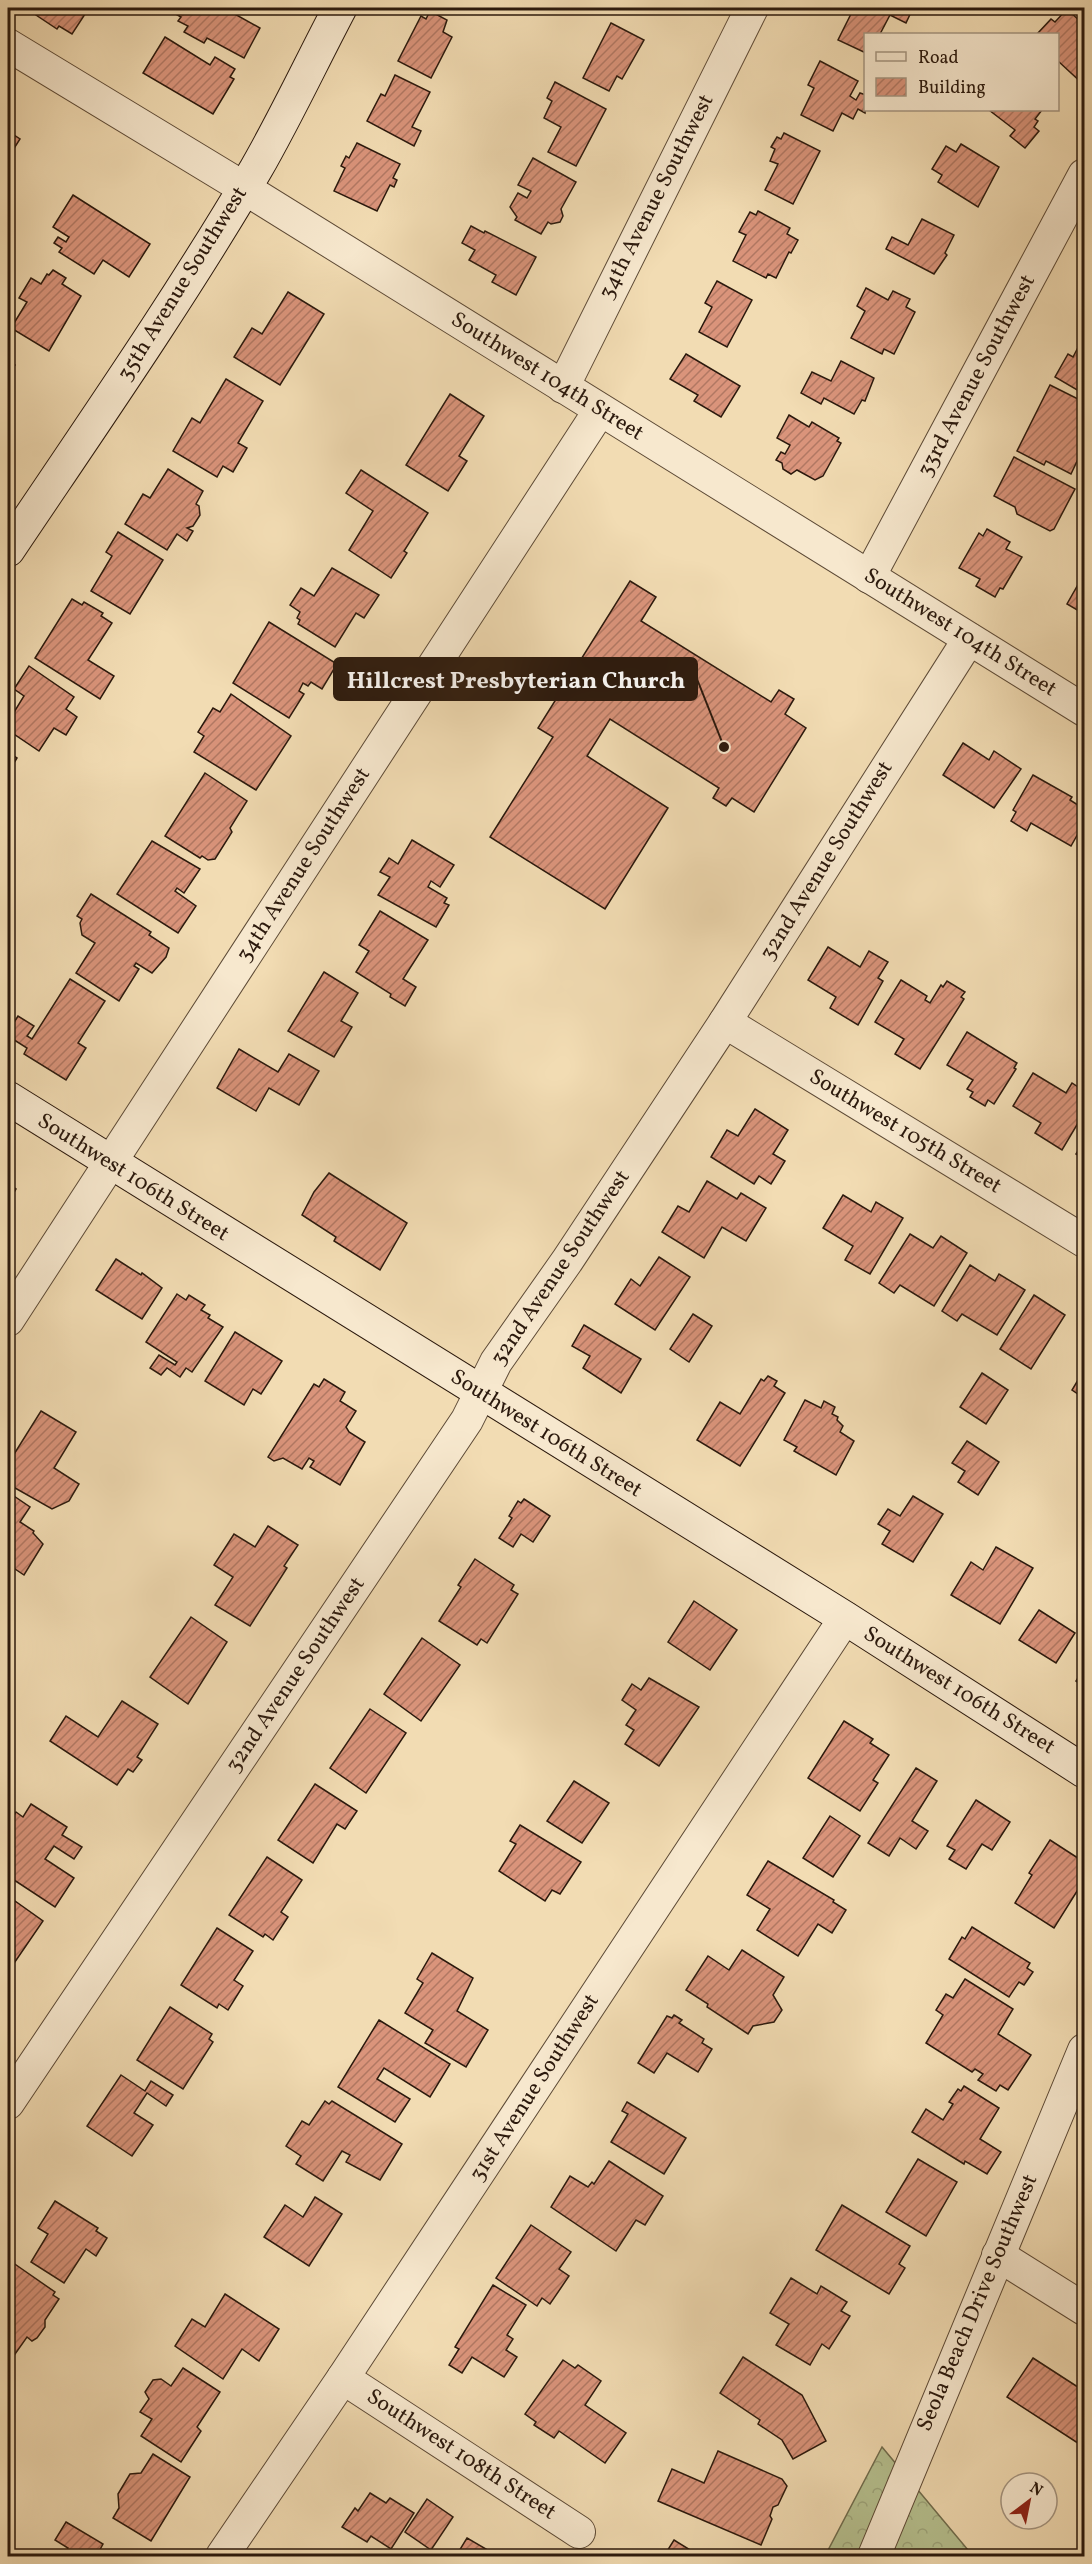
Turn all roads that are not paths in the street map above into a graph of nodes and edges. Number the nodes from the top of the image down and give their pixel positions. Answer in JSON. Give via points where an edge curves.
{"nodes":[{"id":1,"x":340,"y":8,"type":"edge"},
{"id":2,"x":753,"y":8,"type":"edge"},
{"id":3,"x":8,"y":45,"type":"edge"},
{"id":4,"x":1084,"y":175,"type":"edge"},
{"id":5,"x":244,"y":188,"type":"junction"},
{"id":6,"x":563,"y":387,"type":"junction"},
{"id":7,"x":600,"y":410,"type":"junction"},
{"id":8,"x":8,"y":550,"type":"edge"},
{"id":9,"x":869,"y":577,"type":"junction"},
{"id":10,"x":969,"y":639,"type":"junction"},
{"id":11,"x":1084,"y":710,"type":"edge"},
{"id":12,"x":725,"y":1022,"type":"junction"},
{"id":13,"x":8,"y":1098,"type":"edge"},
{"id":14,"x":110,"y":1164,"type":"junction"},
{"id":15,"x":1084,"y":1241,"type":"edge"},
{"id":16,"x":8,"y":1320,"type":"edge"},
{"id":17,"x":480,"y":1393,"type":"junction"},
{"id":18,"x":845,"y":1618,"type":"junction"},
{"id":19,"x":1084,"y":1771,"type":"edge"},
{"id":20,"x":1084,"y":2050,"type":"edge"},
{"id":21,"x":8,"y":2103,"type":"edge"},
{"id":22,"x":998,"y":2255,"type":"junction"},
{"id":23,"x":1084,"y":2309,"type":"edge"},
{"id":24,"x":343,"y":2378,"type":"junction"},
{"id":25,"x":579,"y":2532,"type":"dead end"},
{"id":26,"x":222,"y":2556,"type":"edge"},
{"id":27,"x":874,"y":2556,"type":"edge"}],
"edges":[{"from":1,"to":5,"type":"street","name":"35th Avenue Southwest"},
{"from":2,"to":6,"type":"street","name":"34th Avenue Southwest"},
{"from":3,"to":5,"type":"street","name":"Southwest 104th Street"},
{"from":4,"to":9,"type":"street","name":"33rd Avenue Southwest"},
{"from":5,"to":6,"type":"street","name":"Southwest 104th Street"},
{"from":5,"to":8,"type":"street","name":"35th Avenue Southwest","via":[[166,316]]},
{"from":6,"to":7,"type":"street","name":"Southwest 104th Street"},
{"from":7,"to":9,"type":"street","name":"Southwest 104th Street"},
{"from":7,"to":14,"type":"street","name":"34th Avenue Southwest"},
{"from":9,"to":10,"type":"street","name":"Southwest 104th Street"},
{"from":10,"to":11,"type":"street","name":"Southwest 104th Street"},
{"from":10,"to":12,"type":"street","name":"32nd Avenue Southwest"},
{"from":12,"to":15,"type":"street","name":"Southwest 105th Street"},
{"from":12,"to":17,"type":"street","name":"32nd Avenue Southwest","via":[[496,1362]]},
{"from":13,"to":14,"type":"street","name":"Southwest 106th Street"},
{"from":14,"to":16,"type":"street","name":"34th Avenue Southwest"},
{"from":14,"to":17,"type":"street","name":"Southwest 106th Street"},
{"from":17,"to":18,"type":"street","name":"Southwest 106th Street"},
{"from":17,"to":21,"type":"street","name":"32nd Avenue Southwest","via":[[467,1420]]},
{"from":18,"to":19,"type":"street","name":"Southwest 106th Street"},
{"from":18,"to":24,"type":"street","name":"31st Avenue Southwest"},
{"from":20,"to":22,"type":"street","name":"Seola Beach Drive Southwest"},
{"from":22,"to":23,"type":"street"},
{"from":22,"to":27,"type":"street","name":"Seola Beach Drive Southwest"},
{"from":24,"to":25,"type":"street","name":"Southwest 108th Street"},
{"from":24,"to":26,"type":"street","name":"31st Avenue Southwest"}]}
